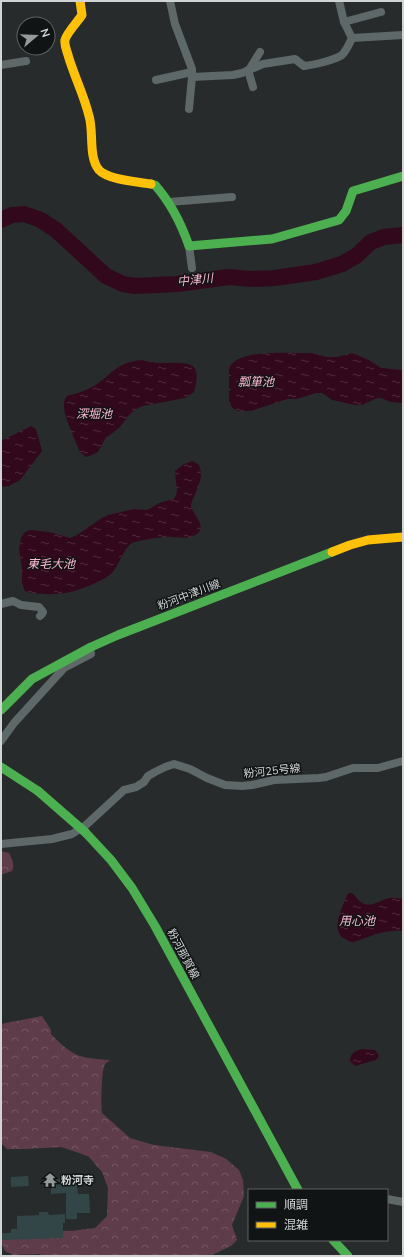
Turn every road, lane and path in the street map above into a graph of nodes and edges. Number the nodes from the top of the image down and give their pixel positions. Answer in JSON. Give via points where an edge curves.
{"nodes":[{"id":1,"x":80,"y":1,"type":"edge"},
{"id":2,"x":170,"y":1,"type":"edge"},
{"id":3,"x":339,"y":1,"type":"edge"},
{"id":4,"x":381,"y":12,"type":"dead end"},
{"id":5,"x":344,"y":22,"type":"junction"},
{"id":6,"x":403,"y":34,"type":"edge"},
{"id":7,"x":352,"y":38,"type":"junction"},
{"id":8,"x":260,"y":52,"type":"dead end"},
{"id":9,"x":26,"y":62,"type":"dead end"},
{"id":10,"x":1,"y":65,"type":"edge"},
{"id":11,"x":248,"y":70,"type":"junction"},
{"id":12,"x":192,"y":75,"type":"junction"},
{"id":13,"x":156,"y":80,"type":"dead end"},
{"id":14,"x":253,"y":87,"type":"dead end"},
{"id":15,"x":189,"y":109,"type":"dead end"},
{"id":16,"x":403,"y":176,"type":"edge"},
{"id":17,"x":232,"y":197,"type":"dead end"},
{"id":18,"x":170,"y":202,"type":"junction"},
{"id":19,"x":189,"y":246,"type":"junction"},
{"id":20,"x":192,"y":268,"type":"dead end"},
{"id":21,"x":403,"y":536,"type":"edge"},
{"id":22,"x":1,"y":604,"type":"edge"},
{"id":23,"x":40,"y":616,"type":"dead end"},
{"id":24,"x":90,"y":647,"type":"junction"},
{"id":25,"x":1,"y":710,"type":"edge"},
{"id":26,"x":1,"y":741,"type":"edge"},
{"id":27,"x":403,"y":761,"type":"edge"},
{"id":28,"x":1,"y":767,"type":"edge"},
{"id":29,"x":1,"y":844,"type":"edge"},
{"id":30,"x":297,"y":1189,"type":"edge"},
{"id":31,"x":388,"y":1199,"type":"edge"},
{"id":32,"x":403,"y":1202,"type":"edge"},
{"id":33,"x":334,"y":1241,"type":"edge"},
{"id":34,"x":348,"y":1256,"type":"edge"}],
"edges":[{"from":1,"to":18,"type":"street","via":[[82,15],[65,39],[65,44],[91,124],[95,163],[100,171],[108,175],[126,181],[155,185]]},
{"from":2,"to":12,"type":"street"},
{"from":3,"to":5,"type":"street"},
{"from":4,"to":5,"type":"street"},
{"from":5,"to":7,"type":"street"},
{"from":6,"to":7,"type":"street"},
{"from":7,"to":11,"type":"street","via":[[343,54],[332,59],[304,66],[295,59],[263,64]]},
{"from":8,"to":11,"type":"street"},
{"from":9,"to":10,"type":"street"},
{"from":11,"to":12,"type":"street","via":[[233,75]]},
{"from":11,"to":14,"type":"street"},
{"from":12,"to":13,"type":"street"},
{"from":12,"to":15,"type":"street"},
{"from":16,"to":19,"type":"street","via":[[353,191],[339,220],[272,239]]},
{"from":17,"to":18,"type":"street"},
{"from":18,"to":19,"type":"street"},
{"from":19,"to":20,"type":"street"},
{"from":21,"to":24,"type":"street","name":"粉河中津川線","via":[[350,545]]},
{"from":22,"to":23,"type":"street","via":[[13,601],[21,605],[39,607],[43,612]]},
{"from":24,"to":25,"type":"street","name":"粉河中津川線","via":[[32,680]]},
{"from":24,"to":26,"type":"street","via":[[91,654],[64,668]]},
{"from":27,"to":29,"type":"street","name":"粉河25号線","via":[[378,768],[348,769],[326,777],[274,780],[242,786],[225,785],[174,764],[148,776],[144,782],[124,790],[86,825],[72,834],[52,839]]},
{"from":28,"to":30,"type":"street","name":"粉河那賀線","bridge":true,"via":[[38,791],[85,832],[132,888]]},
{"from":31,"to":32,"type":"street"},
{"from":33,"to":34,"type":"street"}]}
